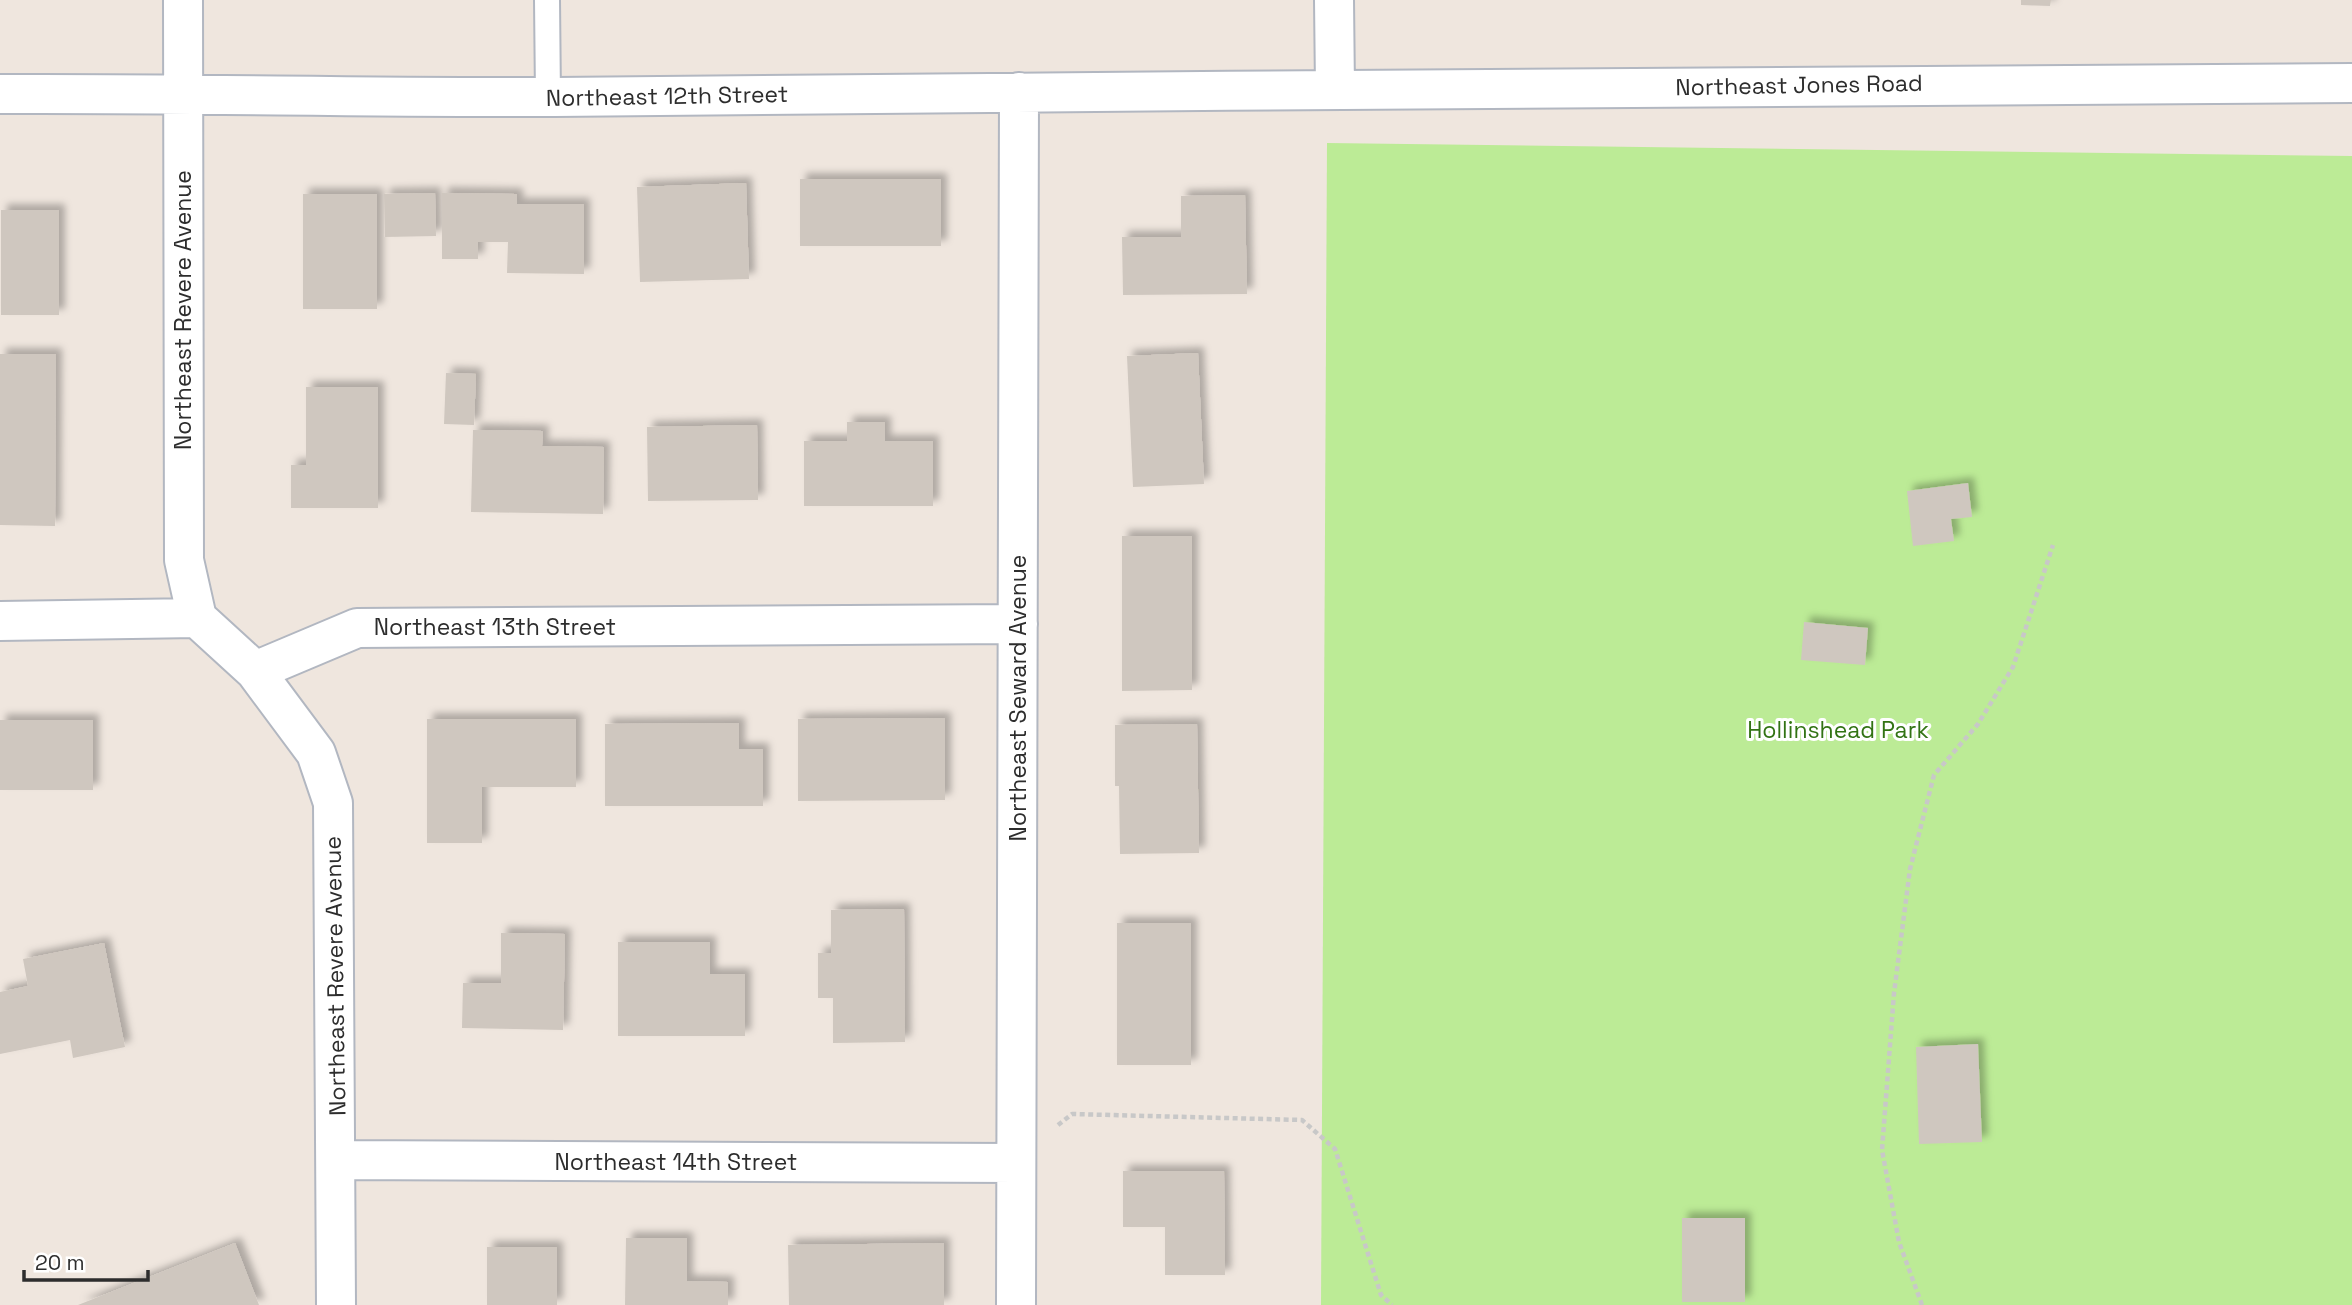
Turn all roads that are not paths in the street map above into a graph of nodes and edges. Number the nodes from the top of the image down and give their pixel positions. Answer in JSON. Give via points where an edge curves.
{"nodes":[{"id":1,"x":183,"y":0,"type":"edge"},
{"id":2,"x":547,"y":0,"type":"edge"},
{"id":3,"x":1334,"y":0,"type":"edge"},
{"id":4,"x":2352,"y":83,"type":"edge"},
{"id":5,"x":1335,"y":89,"type":"junction"},
{"id":6,"x":1019,"y":92,"type":"junction"},
{"id":7,"x":182,"y":93,"type":"junction"},
{"id":8,"x":0,"y":94,"type":"edge"},
{"id":9,"x":548,"y":97,"type":"junction"},
{"id":10,"x":197,"y":618,"type":"junction"},
{"id":11,"x":0,"y":621,"type":"edge"},
{"id":12,"x":1018,"y":624,"type":"junction"},
{"id":13,"x":255,"y":671,"type":"junction"},
{"id":14,"x":337,"y":1160,"type":"junction"},
{"id":15,"x":1016,"y":1163,"type":"junction"},
{"id":16,"x":336,"y":1305,"type":"edge"},
{"id":17,"x":1016,"y":1305,"type":"edge"}],
"edges":[{"from":1,"to":7,"type":"street","name":"Northeast Revere Avenue"},
{"from":2,"to":9,"type":"lane"},
{"from":3,"to":5,"type":"street"},
{"from":4,"to":5,"type":"street","name":"Northeast Jones Road"},
{"from":5,"to":6,"type":"street","name":"Northeast 12th Street"},
{"from":6,"to":9,"type":"street","name":"Northeast 12th Street"},
{"from":6,"to":12,"type":"street","name":"Northeast Seward Avenue"},
{"from":7,"to":8,"type":"street","name":"Northeast 12th Street"},
{"from":7,"to":9,"type":"street","name":"Northeast 12th Street"},
{"from":7,"to":10,"type":"street","name":"Northeast Revere Avenue","via":[[184,560]]},
{"from":10,"to":11,"type":"street"},
{"from":10,"to":13,"type":"street"},
{"from":12,"to":13,"type":"street","name":"Northeast 13th Street","via":[[358,628]]},
{"from":12,"to":15,"type":"street","name":"Northeast Seward Avenue"},
{"from":13,"to":14,"type":"street","name":"Northeast Revere Avenue","via":[[316,753],[333,803]]},
{"from":14,"to":15,"type":"street","name":"Northeast 14th Street"},
{"from":14,"to":16,"type":"street","name":"Northeast Revere Avenue"},
{"from":15,"to":17,"type":"street","name":"Northeast Seward Avenue"}]}
